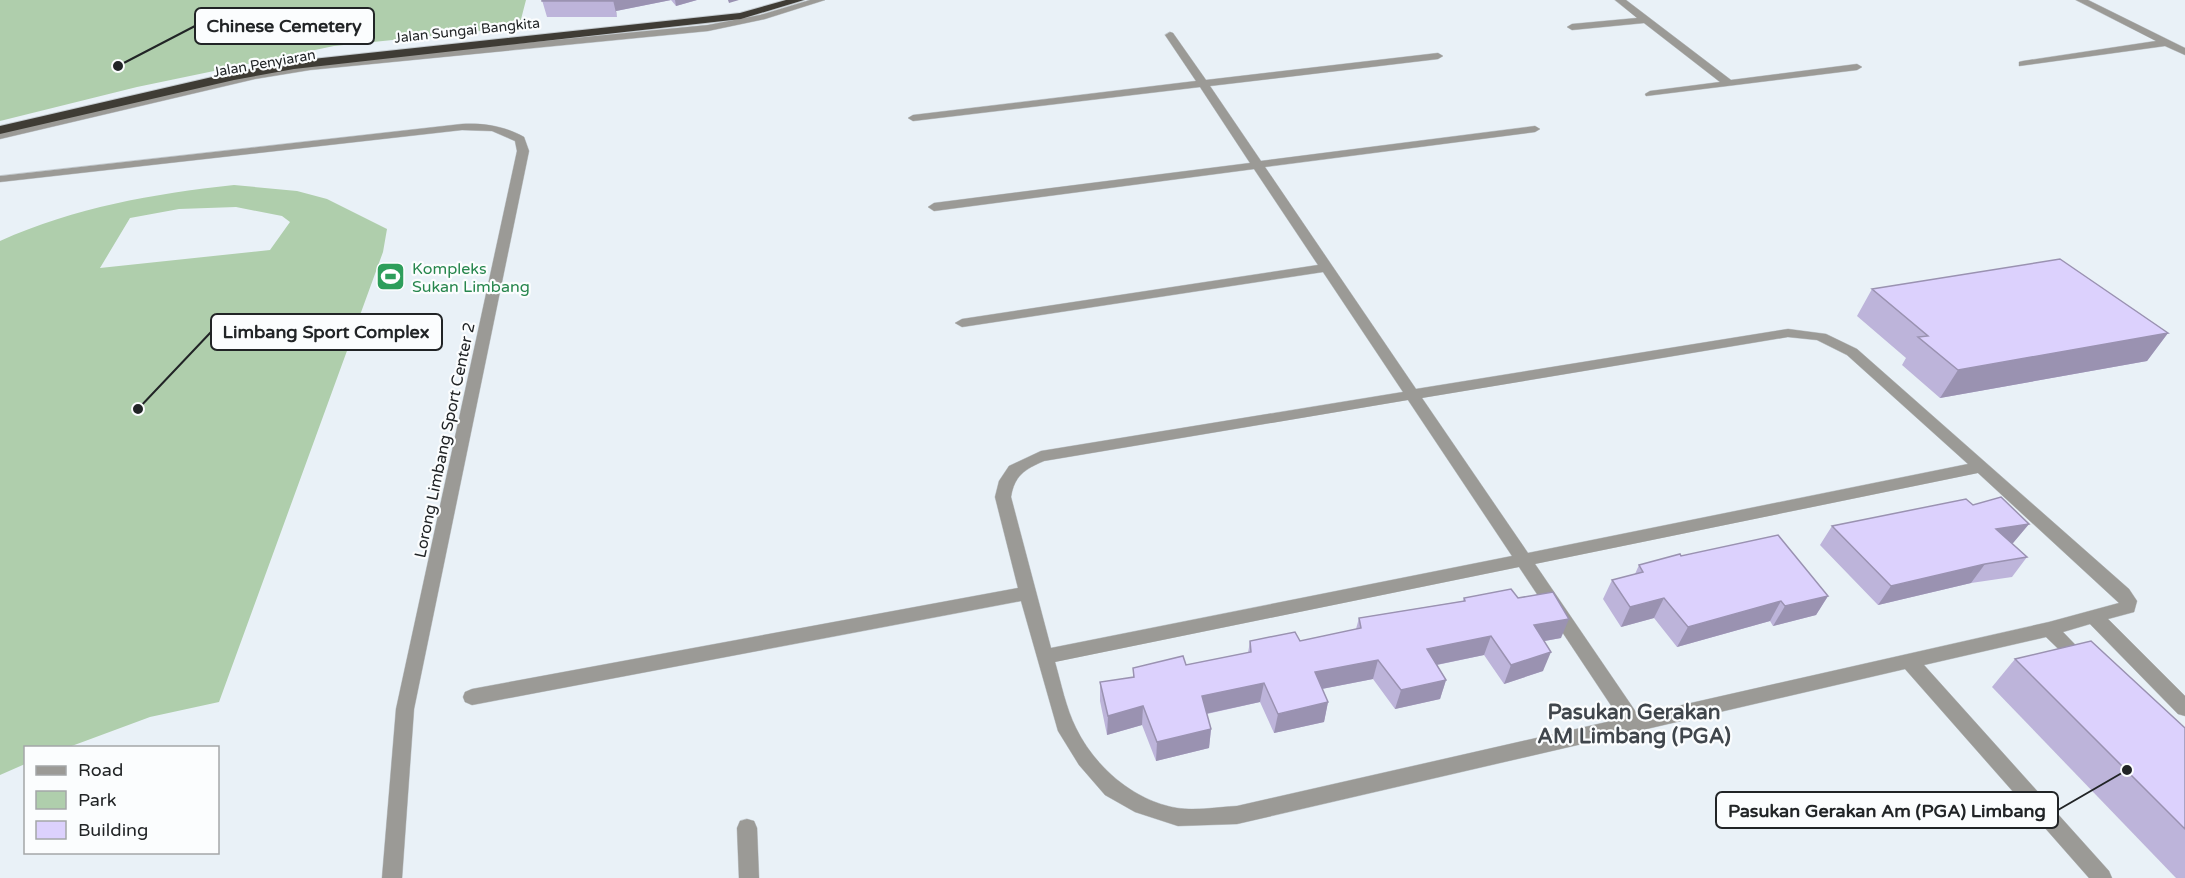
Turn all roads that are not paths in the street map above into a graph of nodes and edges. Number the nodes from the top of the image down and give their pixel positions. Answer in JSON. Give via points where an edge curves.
{"nodes":[{"id":1,"x":798,"y":0,"type":"edge"},
{"id":2,"x":820,"y":0,"type":"edge"},
{"id":3,"x":1620,"y":0,"type":"edge"},
{"id":4,"x":2081,"y":0,"type":"edge"},
{"id":5,"x":1644,"y":20,"type":"junction"},
{"id":6,"x":1572,"y":27,"type":"dead end"},
{"id":7,"x":1170,"y":35,"type":"dead end"},
{"id":8,"x":2166,"y":43,"type":"junction"},
{"id":9,"x":2185,"y":52,"type":"edge"},
{"id":10,"x":1438,"y":56,"type":"dead end"},
{"id":11,"x":2023,"y":64,"type":"dead end"},
{"id":12,"x":1857,"y":67,"type":"dead end"},
{"id":13,"x":1203,"y":84,"type":"junction"},
{"id":14,"x":1730,"y":84,"type":"junction"},
{"id":15,"x":1650,"y":94,"type":"dead end"},
{"id":16,"x":913,"y":118,"type":"dead end"},
{"id":17,"x":1535,"y":129,"type":"dead end"},
{"id":18,"x":0,"y":130,"type":"edge"},
{"id":19,"x":0,"y":136,"type":"edge"},
{"id":20,"x":1258,"y":165,"type":"junction"},
{"id":21,"x":0,"y":180,"type":"edge"},
{"id":22,"x":934,"y":207,"type":"dead end"},
{"id":23,"x":1327,"y":267,"type":"junction"},
{"id":24,"x":962,"y":323,"type":"dead end"},
{"id":25,"x":1413,"y":395,"type":"junction"},
{"id":26,"x":1980,"y":467,"type":"junction"},
{"id":27,"x":1523,"y":560,"type":"junction"},
{"id":28,"x":1028,"y":593,"type":"junction"},
{"id":29,"x":2095,"y":618,"type":"junction"},
{"id":30,"x":2049,"y":629,"type":"junction"},
{"id":31,"x":1044,"y":657,"type":"junction"},
{"id":32,"x":1908,"y":660,"type":"junction"},
{"id":33,"x":2092,"y":671,"type":"edge"},
{"id":34,"x":472,"y":697,"type":"dead end"},
{"id":35,"x":2185,"y":708,"type":"edge"},
{"id":36,"x":1634,"y":724,"type":"junction"},
{"id":37,"x":747,"y":828,"type":"dead end"},
{"id":38,"x":393,"y":878,"type":"edge"},
{"id":39,"x":749,"y":878,"type":"edge"},
{"id":40,"x":2102,"y":878,"type":"edge"}],
"edges":[{"from":1,"to":18,"type":"highway","name":"Jalan Sungai Bangkita","via":[[741,16],[294,65]]},
{"from":2,"to":19,"type":"street","name":"Jalan Penyiaran","via":[[708,28],[418,55],[266,75]]},
{"from":3,"to":5,"type":"street"},
{"from":4,"to":8,"type":"street"},
{"from":5,"to":6,"type":"street"},
{"from":5,"to":14,"type":"street"},
{"from":7,"to":13,"type":"street"},
{"from":8,"to":9,"type":"street"},
{"from":8,"to":11,"type":"street"},
{"from":10,"to":13,"type":"street"},
{"from":12,"to":14,"type":"street"},
{"from":13,"to":16,"type":"street"},
{"from":13,"to":20,"type":"street"},
{"from":14,"to":15,"type":"street"},
{"from":17,"to":20,"type":"street"},
{"from":20,"to":22,"type":"street"},
{"from":20,"to":23,"type":"street"},
{"from":21,"to":38,"type":"street","name":"Lorong Limbang Sport Center 2","via":[[462,127],[487,126],[520,139],[523,151],[405,709]]},
{"from":23,"to":24,"type":"street"},
{"from":23,"to":25,"type":"street"},
{"from":25,"to":26,"type":"street","via":[[1788,333],[1810,333],[1833,340],[1852,352]]},
{"from":25,"to":27,"type":"street"},
{"from":25,"to":28,"type":"street","via":[[1041,456],[1019,465],[1005,480],[1003,497]]},
{"from":26,"to":27,"type":"street"},
{"from":26,"to":29,"type":"street","via":[[2128,601],[2128,608]]},
{"from":27,"to":31,"type":"street"},
{"from":27,"to":36,"type":"street"},
{"from":28,"to":31,"type":"street"},
{"from":28,"to":34,"type":"street"},
{"from":29,"to":30,"type":"street"},
{"from":29,"to":35,"type":"street"},
{"from":30,"to":32,"type":"street"},
{"from":30,"to":33,"type":"street"},
{"from":31,"to":36,"type":"street","via":[[1067,731],[1086,759],[1113,789],[1142,806],[1179,817],[1238,815]]},
{"from":32,"to":36,"type":"street"},
{"from":32,"to":40,"type":"street"},
{"from":37,"to":39,"type":"street"}]}
